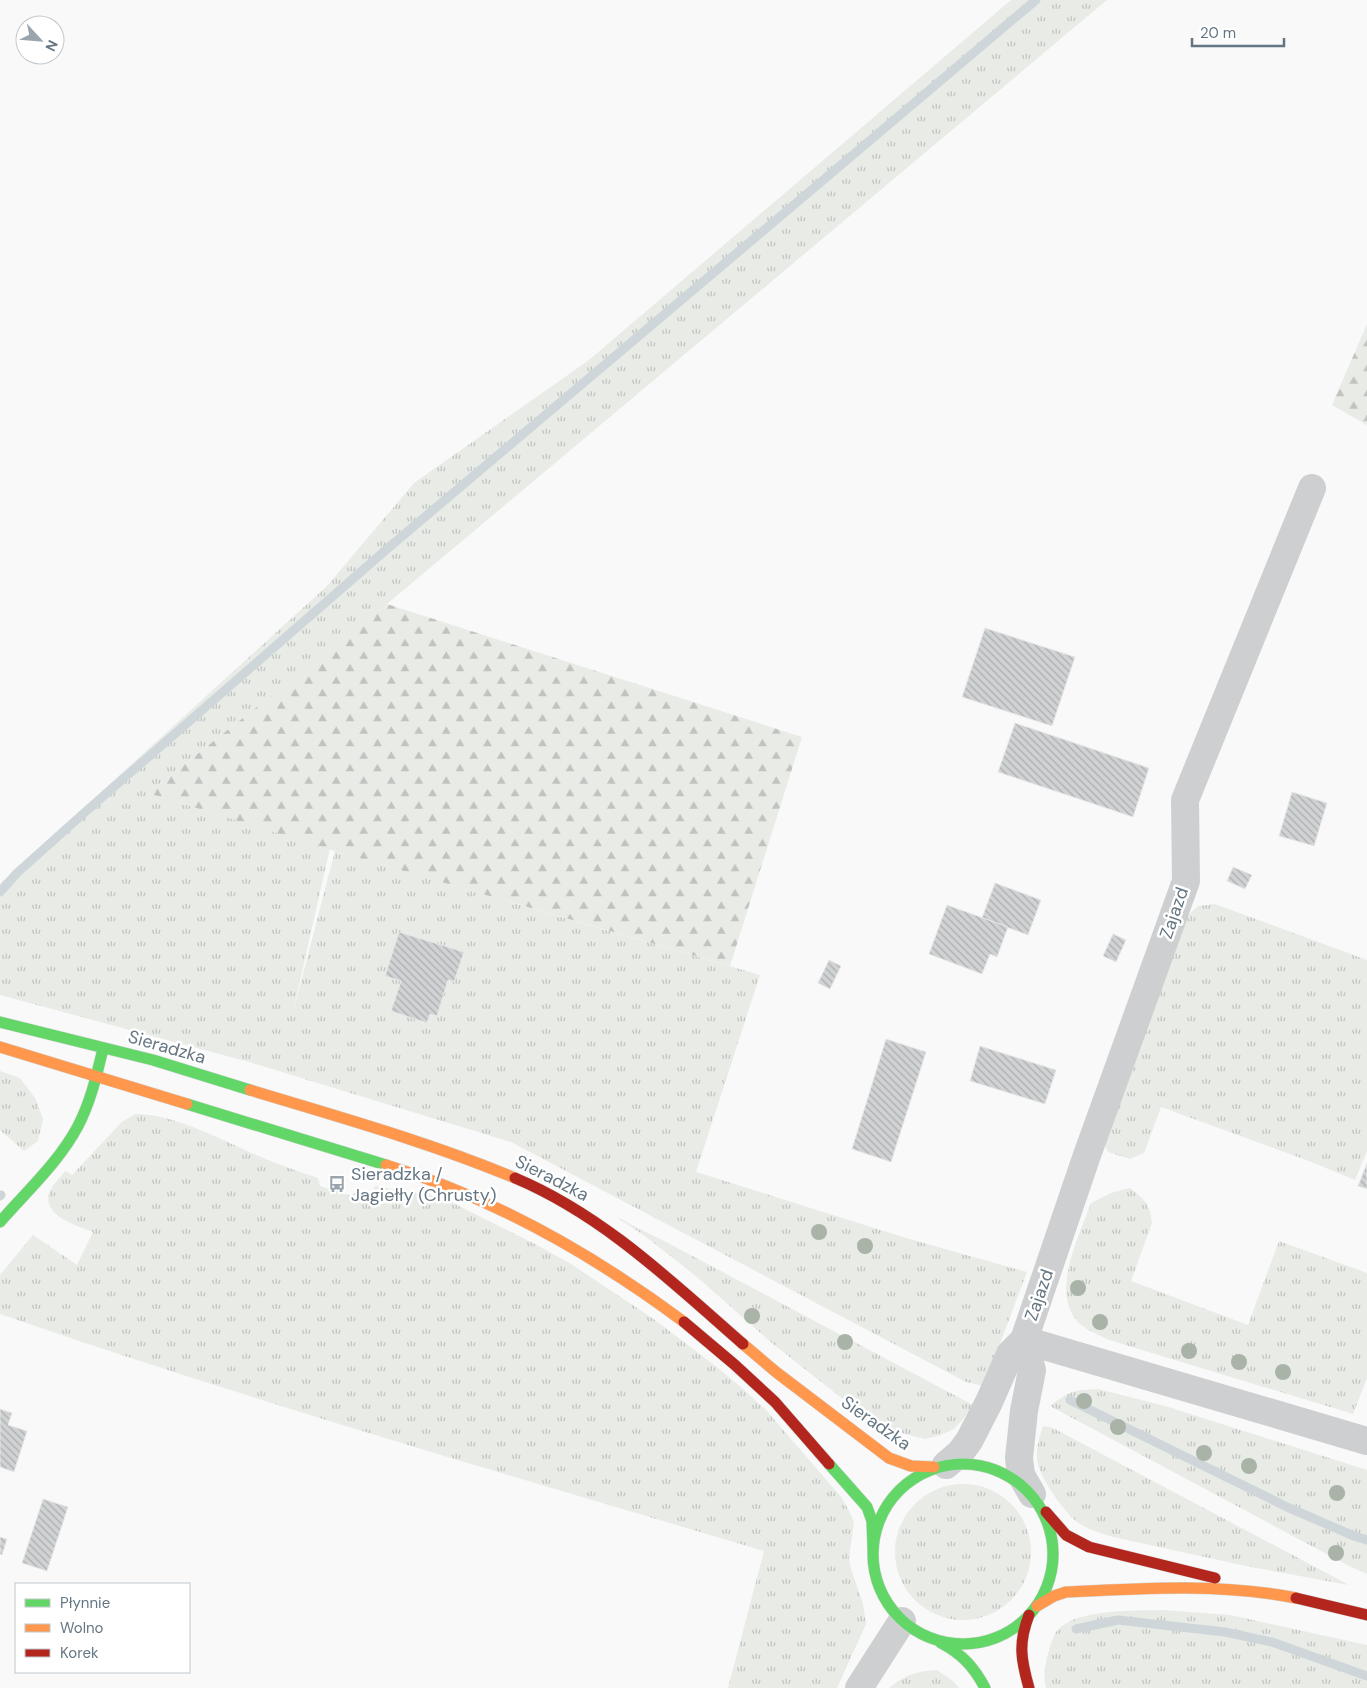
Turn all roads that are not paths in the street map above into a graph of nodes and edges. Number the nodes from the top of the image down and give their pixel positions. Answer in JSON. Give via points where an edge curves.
{"nodes":[{"id":1,"x":1312,"y":488,"type":"dead end"},
{"id":2,"x":0,"y":1022,"type":"edge"},
{"id":3,"x":0,"y":1047,"type":"edge"},
{"id":4,"x":104,"y":1048,"type":"junction"},
{"id":5,"x":96,"y":1076,"type":"junction"},
{"id":6,"x":0,"y":1222,"type":"edge"},
{"id":7,"x":1024,"y":1340,"type":"junction"},
{"id":8,"x":1367,"y":1441,"type":"edge"},
{"id":9,"x":940,"y":1466,"type":"junction"},
{"id":10,"x":1035,"y":1499,"type":"junction"},
{"id":11,"x":873,"y":1548,"type":"junction"},
{"id":12,"x":1254,"y":1591,"type":"junction"},
{"id":13,"x":1038,"y":1606,"type":"junction"},
{"id":14,"x":1367,"y":1615,"type":"edge"},
{"id":15,"x":1029,"y":1616,"type":"junction"},
{"id":16,"x":902,"y":1621,"type":"junction"},
{"id":17,"x":935,"y":1640,"type":"junction"},
{"id":18,"x":859,"y":1688,"type":"edge"},
{"id":19,"x":985,"y":1688,"type":"edge"},
{"id":20,"x":1029,"y":1688,"type":"edge"}],
"edges":[{"from":1,"to":7,"type":"street","name":"Zajazd","via":[[1185,800],[1186,882]]},
{"from":2,"to":4,"type":"main road","name":"Sieradzka"},
{"from":3,"to":5,"type":"main road"},
{"from":4,"to":5,"type":"main road"},
{"from":4,"to":9,"type":"main road","name":"Sieradzka","via":[[419,1141],[541,1189],[596,1221],[629,1246],[776,1372],[889,1458],[904,1465]]},
{"from":5,"to":6,"type":"main road","via":[[72,1135]]},
{"from":5,"to":11,"type":"main road","via":[[407,1171],[444,1184],[555,1237],[664,1306],[776,1403],[867,1507],[872,1521]]},
{"from":7,"to":8,"type":"street"},
{"from":7,"to":9,"type":"street","name":"Zajazd","via":[[1010,1354],[969,1441],[960,1453]]},
{"from":7,"to":10,"type":"street","name":"Zajazd","via":[[1032,1370],[1019,1458],[1021,1475]]},
{"from":9,"to":10,"type":"main road","name":"Sieradzka","via":[[976,1464],[997,1469],[1016,1480]]},
{"from":9,"to":11,"type":"main road","via":[[915,1477],[898,1490],[876,1527]]},
{"from":10,"to":12,"type":"main road","name":"Sieradzka","via":[[1066,1535],[1089,1547],[1214,1577]]},
{"from":10,"to":13,"type":"main road","via":[[1044,1512],[1054,1551],[1047,1589]]},
{"from":11,"to":16,"type":"main road","via":[[880,1590]]},
{"from":12,"to":13,"type":"main road","via":[[1185,1588],[1066,1592]]},
{"from":12,"to":14,"type":"main road"},
{"from":13,"to":15,"type":"main road"},
{"from":15,"to":17,"type":"main road","via":[[1009,1632],[992,1640],[954,1644]]},
{"from":15,"to":20,"type":"main road","via":[[1020,1641]]},
{"from":16,"to":17,"type":"main road"},
{"from":16,"to":18,"type":"street"},
{"from":17,"to":19,"type":"main road","via":[[967,1659]]}]}
